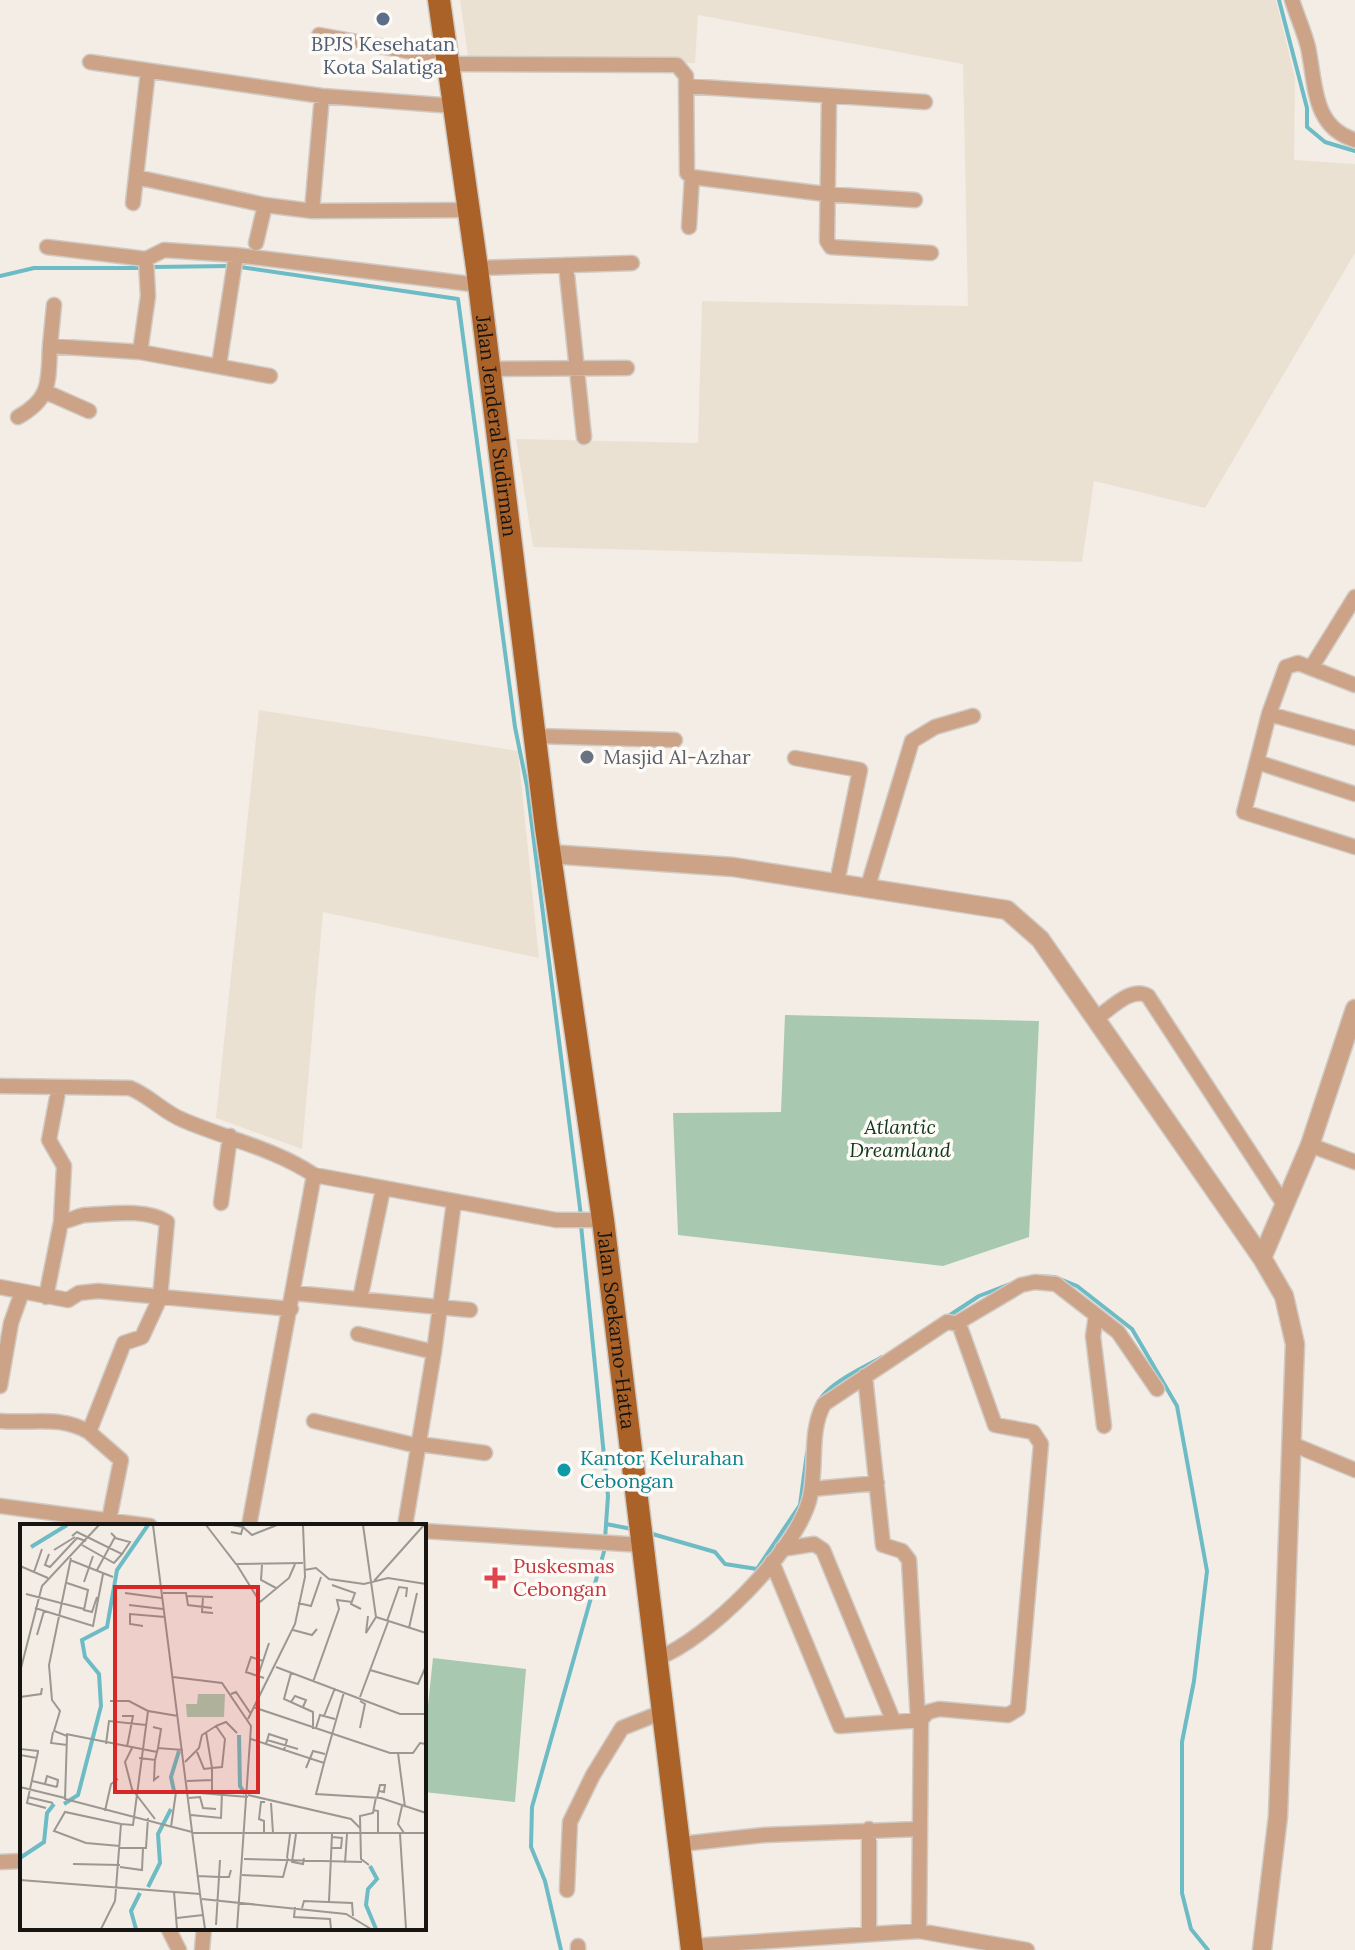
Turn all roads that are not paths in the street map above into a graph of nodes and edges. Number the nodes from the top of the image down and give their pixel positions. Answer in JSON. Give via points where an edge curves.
{"nodes":[{"id":1,"x":439,"y":0,"type":"edge"},
{"id":2,"x":1292,"y":0,"type":"edge"},
{"id":3,"x":319,"y":35,"type":"dead end"},
{"id":4,"x":449,"y":55,"type":"junction"},
{"id":5,"x":90,"y":62,"type":"dead end"},
{"id":6,"x":148,"y":71,"type":"junction"},
{"id":7,"x":686,"y":86,"type":"junction"},
{"id":8,"x":322,"y":96,"type":"junction"},
{"id":9,"x":829,"y":98,"type":"junction"},
{"id":10,"x":925,"y":102,"type":"dead end"},
{"id":11,"x":454,"y":106,"type":"junction"},
{"id":12,"x":1355,"y":140,"type":"edge"},
{"id":13,"x":136,"y":177,"type":"junction"},
{"id":14,"x":692,"y":177,"type":"junction"},
{"id":15,"x":825,"y":194,"type":"junction"},
{"id":16,"x":915,"y":200,"type":"dead end"},
{"id":17,"x":133,"y":203,"type":"dead end"},
{"id":18,"x":265,"y":205,"type":"junction"},
{"id":19,"x":468,"y":210,"type":"junction"},
{"id":20,"x":312,"y":211,"type":"junction"},
{"id":21,"x":689,"y":227,"type":"dead end"},
{"id":22,"x":256,"y":243,"type":"dead end"},
{"id":23,"x":47,"y":247,"type":"dead end"},
{"id":24,"x":931,"y":253,"type":"dead end"},
{"id":25,"x":632,"y":263,"type":"dead end"},
{"id":26,"x":235,"y":264,"type":"junction"},
{"id":27,"x":566,"y":265,"type":"junction"},
{"id":28,"x":147,"y":268,"type":"junction"},
{"id":29,"x":478,"y":277,"type":"junction"},
{"id":30,"x":54,"y":305,"type":"dead end"},
{"id":31,"x":50,"y":346,"type":"junction"},
{"id":32,"x":140,"y":352,"type":"junction"},
{"id":33,"x":219,"y":365,"type":"junction"},
{"id":34,"x":576,"y":368,"type":"junction"},
{"id":35,"x":627,"y":368,"type":"dead end"},
{"id":36,"x":490,"y":369,"type":"junction"},
{"id":37,"x":270,"y":376,"type":"dead end"},
{"id":38,"x":46,"y":392,"type":"junction"},
{"id":39,"x":89,"y":411,"type":"dead end"},
{"id":40,"x":18,"y":417,"type":"dead end"},
{"id":41,"x":584,"y":437,"type":"dead end"},
{"id":42,"x":1355,"y":597,"type":"edge"},
{"id":43,"x":1311,"y":668,"type":"junction"},
{"id":44,"x":1355,"y":685,"type":"edge"},
{"id":45,"x":1269,"y":714,"type":"junction"},
{"id":46,"x":973,"y":716,"type":"dead end"},
{"id":47,"x":535,"y":736,"type":"junction"},
{"id":48,"x":1355,"y":738,"type":"edge"},
{"id":49,"x":675,"y":740,"type":"dead end"},
{"id":50,"x":795,"y":758,"type":"dead end"},
{"id":51,"x":1257,"y":762,"type":"junction"},
{"id":52,"x":1355,"y":794,"type":"edge"},
{"id":53,"x":1355,"y":847,"type":"edge"},
{"id":54,"x":550,"y":854,"type":"junction"},
{"id":55,"x":837,"y":882,"type":"junction"},
{"id":56,"x":868,"y":886,"type":"junction"},
{"id":57,"x":1355,"y":1009,"type":"edge"},
{"id":58,"x":1097,"y":1018,"type":"junction"},
{"id":59,"x":0,"y":1086,"type":"edge"},
{"id":60,"x":59,"y":1087,"type":"junction"},
{"id":61,"x":230,"y":1136,"type":"junction"},
{"id":62,"x":1310,"y":1145,"type":"junction"},
{"id":63,"x":1355,"y":1162,"type":"edge"},
{"id":64,"x":314,"y":1175,"type":"junction"},
{"id":65,"x":383,"y":1189,"type":"junction"},
{"id":66,"x":454,"y":1202,"type":"junction"},
{"id":67,"x":221,"y":1203,"type":"dead end"},
{"id":68,"x":1285,"y":1206,"type":"junction"},
{"id":69,"x":61,"y":1222,"type":"junction"},
{"id":70,"x":598,"y":1222,"type":"junction"},
{"id":71,"x":1262,"y":1258,"type":"junction"},
{"id":72,"x":0,"y":1287,"type":"edge"},
{"id":73,"x":22,"y":1292,"type":"junction"},
{"id":74,"x":294,"y":1293,"type":"junction"},
{"id":75,"x":46,"y":1297,"type":"junction"},
{"id":76,"x":160,"y":1298,"type":"junction"},
{"id":77,"x":360,"y":1299,"type":"junction"},
{"id":78,"x":442,"y":1306,"type":"junction"},
{"id":79,"x":291,"y":1309,"type":"junction"},
{"id":80,"x":470,"y":1310,"type":"dead end"},
{"id":81,"x":1096,"y":1315,"type":"junction"},
{"id":82,"x":957,"y":1323,"type":"junction"},
{"id":83,"x":358,"y":1334,"type":"dead end"},
{"id":84,"x":434,"y":1352,"type":"junction"},
{"id":85,"x":865,"y":1376,"type":"junction"},
{"id":86,"x":0,"y":1386,"type":"edge"},
{"id":87,"x":1157,"y":1389,"type":"dead end"},
{"id":88,"x":0,"y":1421,"type":"edge"},
{"id":89,"x":314,"y":1421,"type":"dead end"},
{"id":90,"x":1104,"y":1426,"type":"dead end"},
{"id":91,"x":89,"y":1432,"type":"junction"},
{"id":92,"x":1292,"y":1444,"type":"junction"},
{"id":93,"x":418,"y":1445,"type":"junction"},
{"id":94,"x":485,"y":1453,"type":"dead end"},
{"id":95,"x":1355,"y":1470,"type":"edge"},
{"id":96,"x":877,"y":1483,"type":"junction"},
{"id":97,"x":812,"y":1489,"type":"junction"},
{"id":98,"x":0,"y":1506,"type":"edge"},
{"id":99,"x":109,"y":1520,"type":"junction"},
{"id":100,"x":136,"y":1524,"type":"edge"},
{"id":101,"x":249,"y":1524,"type":"edge"},
{"id":102,"x":405,"y":1524,"type":"edge"},
{"id":103,"x":426,"y":1531,"type":"edge"},
{"id":104,"x":641,"y":1535,"type":"junction"},
{"id":105,"x":777,"y":1556,"type":"junction"},
{"id":106,"x":658,"y":1658,"type":"junction"},
{"id":107,"x":665,"y":1711,"type":"junction"},
{"id":108,"x":893,"y":1720,"type":"junction"},
{"id":109,"x":919,"y":1720,"type":"junction"},
{"id":110,"x":869,"y":1829,"type":"junction"},
{"id":111,"x":919,"y":1829,"type":"junction"},
{"id":112,"x":681,"y":1844,"type":"junction"},
{"id":113,"x":20,"y":1861,"type":"edge"},
{"id":114,"x":0,"y":1862,"type":"edge"},
{"id":115,"x":567,"y":1890,"type":"dead end"},
{"id":116,"x":169,"y":1930,"type":"edge"},
{"id":117,"x":204,"y":1930,"type":"edge"},
{"id":118,"x":919,"y":1931,"type":"junction"},
{"id":119,"x":869,"y":1934,"type":"junction"},
{"id":120,"x":692,"y":1948,"type":"edge"},
{"id":121,"x":1010,"y":1949,"type":"edge"},
{"id":122,"x":179,"y":1950,"type":"edge"},
{"id":123,"x":202,"y":1950,"type":"edge"},
{"id":124,"x":1027,"y":1950,"type":"edge"},
{"id":125,"x":1262,"y":1950,"type":"edge"}],
"edges":[{"from":1,"to":4,"type":"main road","name":"Jalan Jenderal Sudirman"},
{"from":2,"to":12,"type":"street","via":[[1325,121]]},
{"from":3,"to":4,"type":"street"},
{"from":4,"to":7,"type":"street","via":[[677,65]]},
{"from":4,"to":11,"type":"main road","name":"Jalan Jenderal Sudirman"},
{"from":5,"to":6,"type":"street"},
{"from":6,"to":8,"type":"street"},
{"from":6,"to":13,"type":"street"},
{"from":7,"to":9,"type":"street"},
{"from":7,"to":14,"type":"street","via":[[687,173]]},
{"from":8,"to":11,"type":"street"},
{"from":8,"to":20,"type":"street"},
{"from":9,"to":10,"type":"street"},
{"from":9,"to":15,"type":"street"},
{"from":11,"to":19,"type":"main road","name":"Jalan Jenderal Sudirman"},
{"from":13,"to":17,"type":"street"},
{"from":13,"to":18,"type":"street"},
{"from":14,"to":15,"type":"street"},
{"from":14,"to":21,"type":"street"},
{"from":15,"to":16,"type":"street"},
{"from":15,"to":24,"type":"street","via":[[831,247]]},
{"from":18,"to":20,"type":"street"},
{"from":18,"to":22,"type":"street"},
{"from":19,"to":20,"type":"street"},
{"from":19,"to":29,"type":"main road","name":"Jalan Jenderal Sudirman"},
{"from":23,"to":28,"type":"street"},
{"from":25,"to":27,"type":"street"},
{"from":26,"to":28,"type":"street","via":[[164,250]]},
{"from":26,"to":29,"type":"street"},
{"from":26,"to":33,"type":"street"},
{"from":27,"to":29,"type":"street"},
{"from":27,"to":34,"type":"street"},
{"from":28,"to":32,"type":"street"},
{"from":29,"to":36,"type":"main road","name":"Jalan Jenderal Sudirman"},
{"from":30,"to":31,"type":"street"},
{"from":31,"to":32,"type":"street"},
{"from":31,"to":38,"type":"street"},
{"from":32,"to":33,"type":"street"},
{"from":33,"to":37,"type":"street"},
{"from":34,"to":35,"type":"street"},
{"from":34,"to":36,"type":"street"},
{"from":34,"to":41,"type":"street"},
{"from":36,"to":47,"type":"main road","name":"Jalan Jenderal Sudirman"},
{"from":38,"to":39,"type":"street"},
{"from":38,"to":40,"type":"street","via":[[33,409]]},
{"from":42,"to":43,"type":"street"},
{"from":43,"to":44,"type":"street"},
{"from":43,"to":45,"type":"street","via":[[1298,663],[1286,667]]},
{"from":45,"to":48,"type":"street"},
{"from":45,"to":51,"type":"street"},
{"from":46,"to":56,"type":"street","via":[[935,727],[912,741]]},
{"from":47,"to":49,"type":"street"},
{"from":47,"to":54,"type":"main road","name":"Jalan Jenderal Sudirman"},
{"from":50,"to":55,"type":"street","via":[[860,770]]},
{"from":51,"to":52,"type":"street"},
{"from":51,"to":53,"type":"street","via":[[1246,815]]},
{"from":54,"to":55,"type":"street","via":[[733,867]]},
{"from":54,"to":70,"type":"main road","name":"Jalan Soekarno-Hatta"},
{"from":55,"to":56,"type":"street"},
{"from":56,"to":58,"type":"street","via":[[1007,910],[1040,939]]},
{"from":57,"to":62,"type":"street"},
{"from":58,"to":68,"type":"street","via":[[1131,995],[1148,996]]},
{"from":58,"to":71,"type":"street"},
{"from":59,"to":60,"type":"street"},
{"from":60,"to":61,"type":"street","via":[[130,1088],[181,1120]]},
{"from":60,"to":69,"type":"street","via":[[49,1140],[64,1166]]},
{"from":61,"to":64,"type":"street","via":[[286,1157]]},
{"from":61,"to":67,"type":"street"},
{"from":62,"to":63,"type":"street"},
{"from":62,"to":68,"type":"street"},
{"from":64,"to":65,"type":"street"},
{"from":64,"to":74,"type":"street"},
{"from":65,"to":66,"type":"street"},
{"from":65,"to":77,"type":"street"},
{"from":66,"to":70,"type":"street"},
{"from":66,"to":78,"type":"street"},
{"from":68,"to":71,"type":"street"},
{"from":69,"to":75,"type":"street"},
{"from":69,"to":76,"type":"street","via":[[110,1213],[162,1218],[167,1222]]},
{"from":70,"to":104,"type":"main road","name":"Jalan Soekarno-Hatta"},
{"from":71,"to":92,"type":"street","via":[[1284,1296],[1293,1331]]},
{"from":72,"to":73,"type":"street"},
{"from":73,"to":75,"type":"street"},
{"from":73,"to":86,"type":"street"},
{"from":74,"to":77,"type":"street"},
{"from":74,"to":79,"type":"street"},
{"from":75,"to":76,"type":"street","via":[[68,1300],[98,1291]]},
{"from":76,"to":79,"type":"street"},
{"from":76,"to":91,"type":"street","via":[[142,1337],[124,1343]]},
{"from":77,"to":78,"type":"street"},
{"from":78,"to":80,"type":"street"},
{"from":78,"to":84,"type":"street"},
{"from":79,"to":101,"type":"street"},
{"from":81,"to":82,"type":"street","via":[[1056,1284],[1035,1282]]},
{"from":81,"to":87,"type":"street","via":[[1118,1332]]},
{"from":81,"to":90,"type":"street","via":[[1093,1336]]},
{"from":82,"to":85,"type":"street","via":[[947,1322]]},
{"from":82,"to":109,"type":"street","via":[[995,1425],[1033,1432],[1041,1444],[1019,1706],[1008,1715],[935,1710]]},
{"from":83,"to":84,"type":"street"},
{"from":84,"to":93,"type":"street"},
{"from":85,"to":96,"type":"street"},
{"from":85,"to":97,"type":"street","via":[[821,1410]]},
{"from":88,"to":91,"type":"street","via":[[30,1424],[57,1419]]},
{"from":89,"to":93,"type":"street"},
{"from":91,"to":99,"type":"street","via":[[121,1460]]},
{"from":92,"to":95,"type":"street"},
{"from":92,"to":125,"type":"street","via":[[1278,1816]]},
{"from":93,"to":94,"type":"street"},
{"from":93,"to":102,"type":"street"},
{"from":96,"to":97,"type":"street"},
{"from":96,"to":109,"type":"street","via":[[883,1545],[902,1551],[909,1560]]},
{"from":97,"to":105,"type":"street","via":[[804,1514]]},
{"from":98,"to":99,"type":"street"},
{"from":99,"to":100,"type":"street"},
{"from":103,"to":104,"type":"street","via":[[592,1544]]},
{"from":104,"to":106,"type":"main road","name":"Jalan Soekarno-Hatta"},
{"from":105,"to":106,"type":"street","via":[[709,1629]]},
{"from":105,"to":108,"type":"street","via":[[814,1544],[823,1550]]},
{"from":105,"to":108,"type":"street","via":[[840,1726]]},
{"from":106,"to":107,"type":"main road","name":"Jalan Soekarno-Hatta"},
{"from":107,"to":112,"type":"main road","name":"Jalan Soekarno-Hatta"},
{"from":107,"to":115,"type":"street","via":[[622,1728],[593,1775],[570,1822]]},
{"from":108,"to":109,"type":"street"},
{"from":109,"to":111,"type":"street"},
{"from":110,"to":111,"type":"street"},
{"from":110,"to":112,"type":"street"},
{"from":110,"to":119,"type":"street"},
{"from":111,"to":118,"type":"street"},
{"from":112,"to":120,"type":"main road","name":"Jalan Soekarno-Hatta"},
{"from":113,"to":114,"type":"street"},
{"from":116,"to":122,"type":"street"},
{"from":117,"to":123,"type":"street"},
{"from":118,"to":119,"type":"street"},
{"from":118,"to":121,"type":"street"},
{"from":119,"to":120,"type":"street"},
{"from":121,"to":124,"type":"street"}]}
